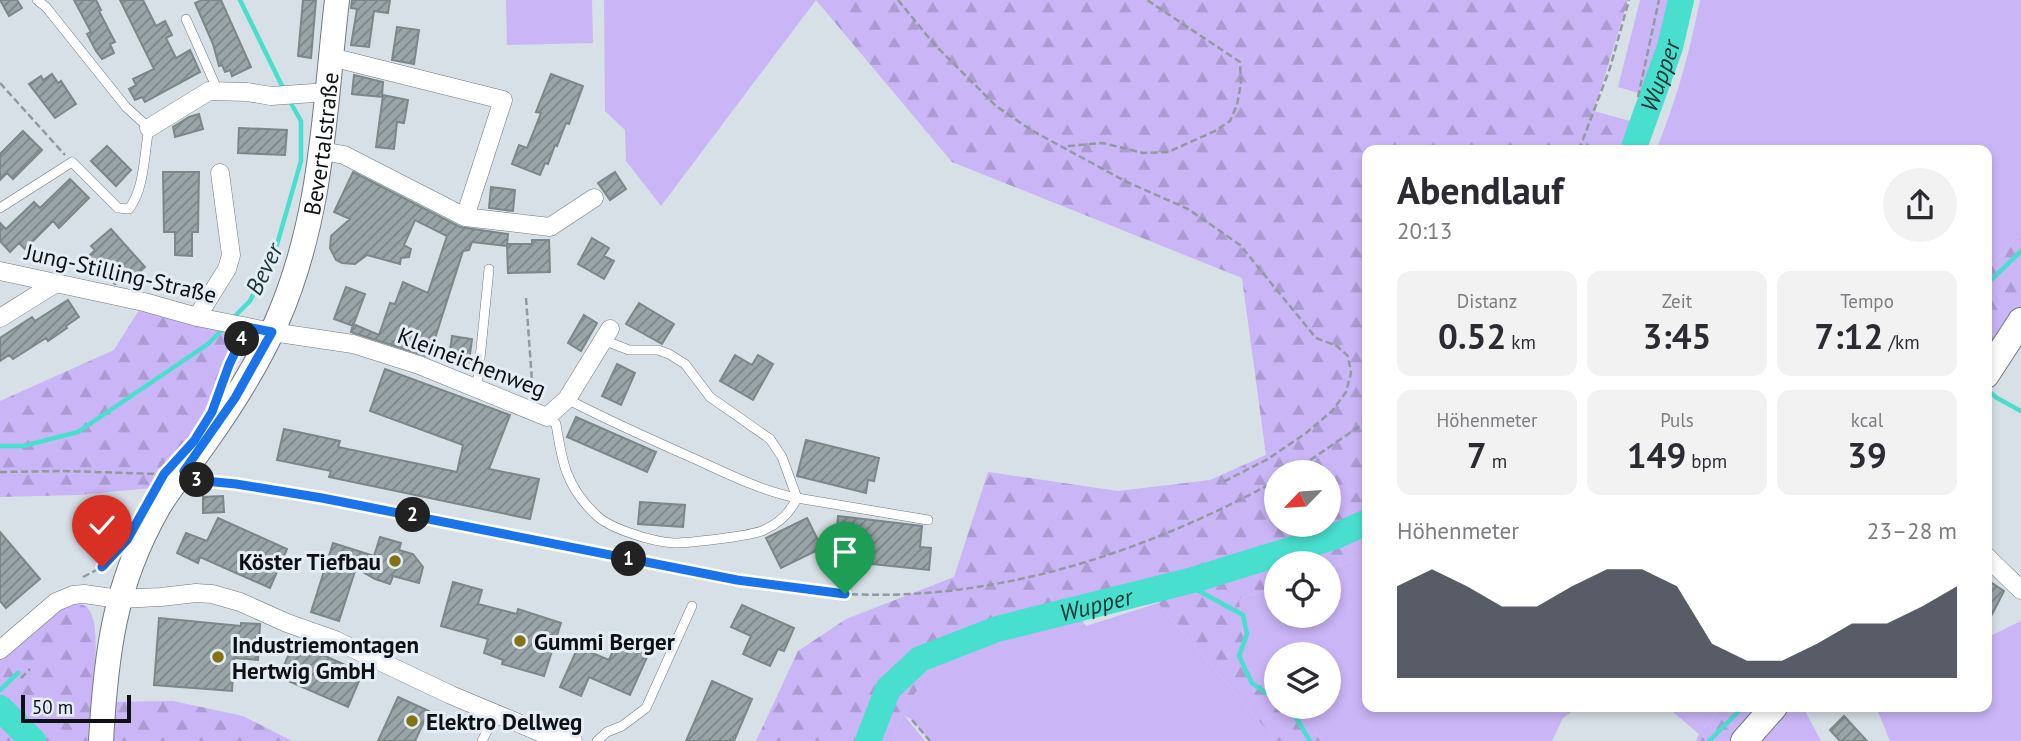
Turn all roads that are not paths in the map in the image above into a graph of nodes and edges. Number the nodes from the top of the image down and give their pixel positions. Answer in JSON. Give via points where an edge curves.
{"nodes":[{"id":1,"x":37,"y":0,"type":"edge"},
{"id":2,"x":337,"y":0,"type":"edge"},
{"id":3,"x":186,"y":19,"type":"dead end"},
{"id":4,"x":331,"y":57,"type":"junction"},
{"id":5,"x":218,"y":91,"type":"junction"},
{"id":6,"x":328,"y":92,"type":"junction"},
{"id":7,"x":149,"y":128,"type":"junction"},
{"id":8,"x":322,"y":151,"type":"junction"},
{"id":9,"x":220,"y":173,"type":"dead end"},
{"id":10,"x":594,"y":198,"type":"dead end"},
{"id":11,"x":0,"y":208,"type":"edge"},
{"id":12,"x":465,"y":218,"type":"junction"},
{"id":13,"x":489,"y":269,"type":"dead end"},
{"id":14,"x":0,"y":271,"type":"edge"},
{"id":15,"x":56,"y":283,"type":"junction"},
{"id":16,"x":0,"y":318,"type":"edge"},
{"id":17,"x":204,"y":318,"type":"junction"},
{"id":18,"x":2020,"y":325,"type":"edge"},
{"id":19,"x":272,"y":332,"type":"junction"},
{"id":20,"x":606,"y":335,"type":"joint"},
{"id":21,"x":1992,"y":367,"type":"edge"},
{"id":22,"x":477,"y":387,"type":"junction"},
{"id":23,"x":567,"y":399,"type":"junction"},
{"id":24,"x":547,"y":417,"type":"junction"},
{"id":25,"x":797,"y":498,"type":"junction"},
{"id":26,"x":928,"y":520,"type":"dead end"},
{"id":27,"x":1992,"y":562,"type":"edge"},
{"id":28,"x":2021,"y":590,"type":"edge"},
{"id":29,"x":119,"y":598,"type":"junction"},
{"id":30,"x":692,"y":606,"type":"dead end"},
{"id":31,"x":0,"y":650,"type":"edge"},
{"id":32,"x":1770,"y":712,"type":"edge"},
{"id":33,"x":496,"y":713,"type":"junction"},
{"id":34,"x":101,"y":740,"type":"edge"},
{"id":35,"x":482,"y":741,"type":"edge"},
{"id":36,"x":573,"y":741,"type":"edge"},
{"id":37,"x":597,"y":741,"type":"edge"},
{"id":38,"x":1744,"y":741,"type":"edge"}],
"edges":[{"from":1,"to":7,"type":"lane"},
{"from":2,"to":4,"type":"street","name":"Bevertalstraße"},
{"from":3,"to":5,"type":"lane"},
{"from":4,"to":6,"type":"street","name":"Bevertalstraße"},
{"from":4,"to":12,"type":"street","via":[[503,100]]},
{"from":5,"to":6,"type":"street","via":[[271,96]]},
{"from":5,"to":7,"type":"street","via":[[209,91]]},
{"from":6,"to":8,"type":"street","name":"Bevertalstraße"},
{"from":7,"to":11,"type":"lane","via":[[136,199],[129,209],[118,208],[72,162]]},
{"from":8,"to":12,"type":"street","via":[[344,155]]},
{"from":8,"to":19,"type":"street","name":"Bevertalstraße","via":[[306,238]]},
{"from":9,"to":17,"type":"street","via":[[231,255]]},
{"from":10,"to":12,"type":"street","via":[[550,227]]},
{"from":13,"to":22,"type":"lane"},
{"from":14,"to":15,"type":"street","name":"Jung-Stilling-Straße"},
{"from":15,"to":16,"type":"street"},
{"from":15,"to":17,"type":"street","name":"Jung-Stilling-Straße"},
{"from":17,"to":19,"type":"street","name":"Jung-Stilling-Straße"},
{"from":18,"to":21,"type":"main road"},
{"from":19,"to":22,"type":"street","name":"Kleineichenweg","via":[[353,344]]},
{"from":19,"to":29,"type":"street","name":"Bevertalstraße","via":[[235,398],[174,473]]},
{"from":20,"to":23,"type":"street","name":"Kleineichenweg"},
{"from":20,"to":25,"type":"lane","via":[[629,350],[657,350],[685,364],[709,397],[770,439]]},
{"from":22,"to":24,"type":"street","name":"Kleineichenweg"},
{"from":23,"to":24,"type":"street","name":"Kleineichenweg"},
{"from":23,"to":25,"type":"lane","via":[[743,481]]},
{"from":24,"to":25,"type":"lane","via":[[556,424],[563,467],[577,494],[597,517],[635,535],[674,543],[764,531],[790,514]]},
{"from":25,"to":26,"type":"lane"},
{"from":27,"to":28,"type":"street"},
{"from":29,"to":31,"type":"street","via":[[84,594],[64,598]]},
{"from":29,"to":33,"type":"street","via":[[196,593],[226,597],[335,640]]},
{"from":29,"to":34,"type":"street","name":"Bevertalstraße","via":[[109,645]]},
{"from":30,"to":37,"type":"lane","via":[[646,708]]},
{"from":32,"to":38,"type":"main road"},
{"from":33,"to":35,"type":"lane"},
{"from":33,"to":36,"type":"street","via":[[554,738]]}]}
